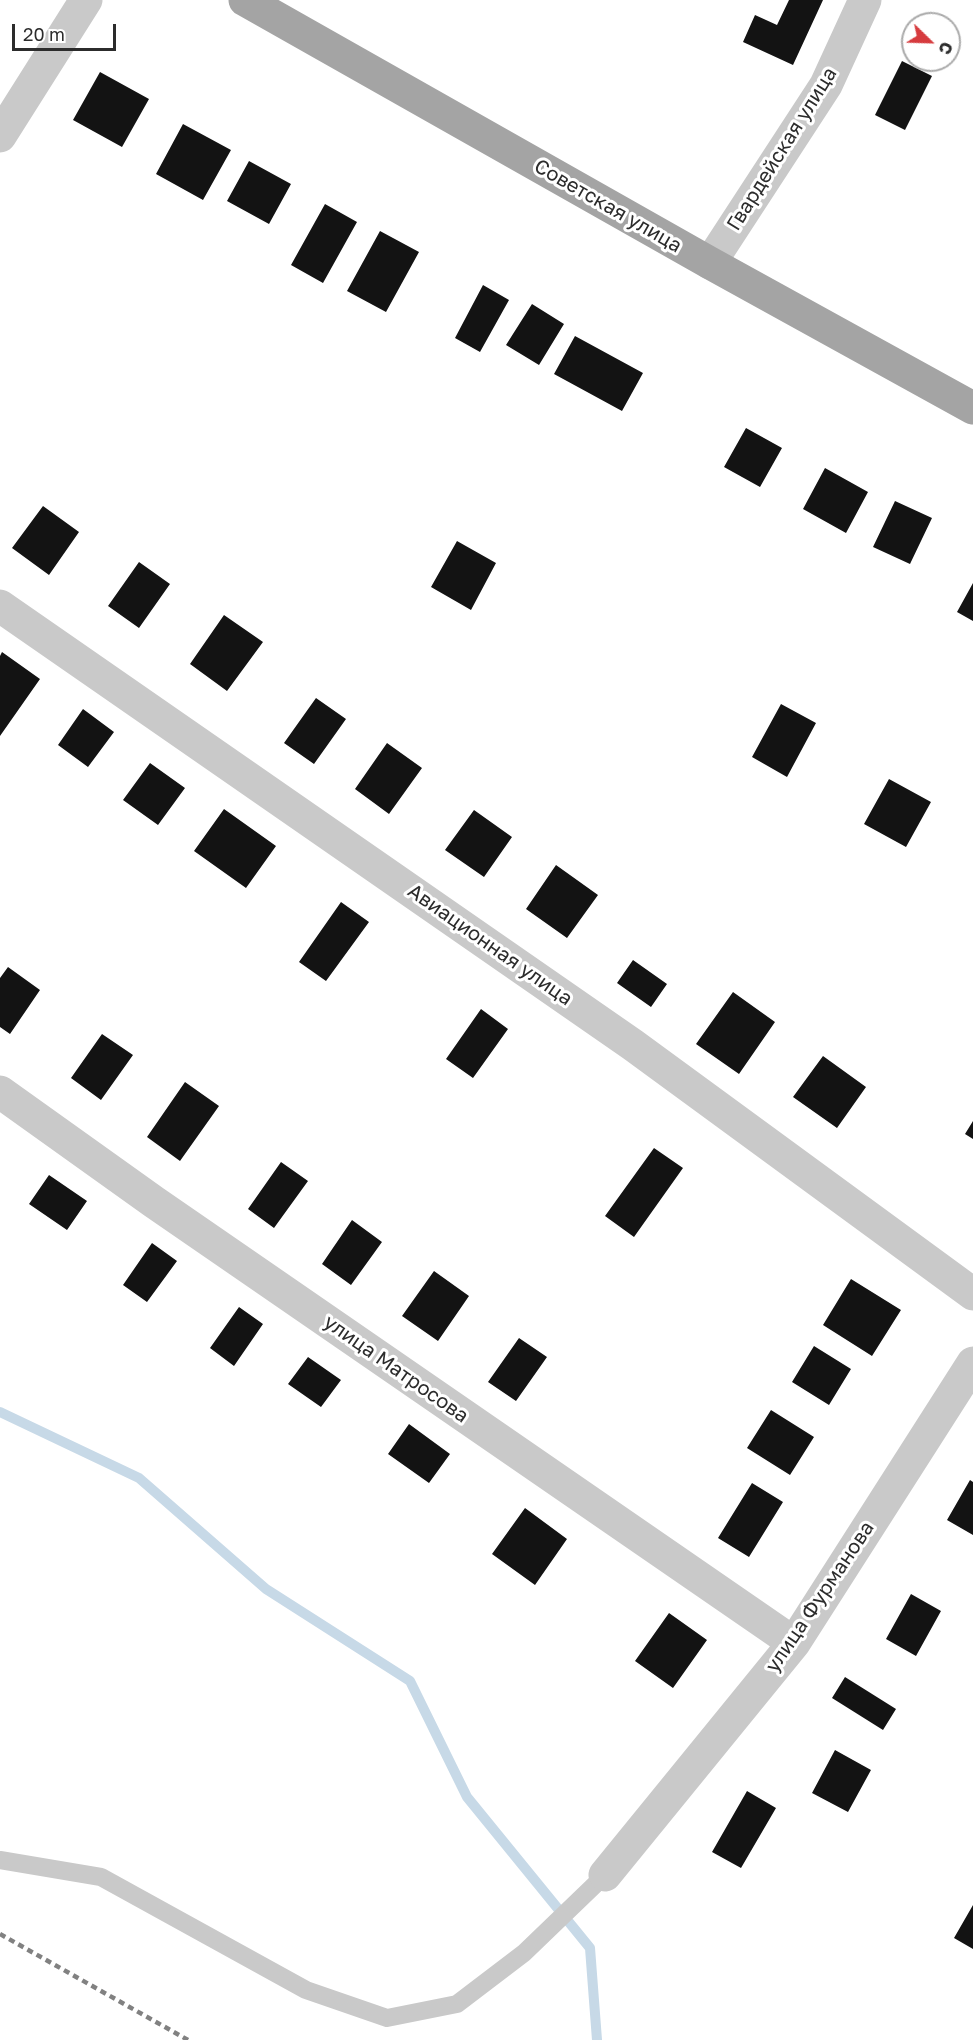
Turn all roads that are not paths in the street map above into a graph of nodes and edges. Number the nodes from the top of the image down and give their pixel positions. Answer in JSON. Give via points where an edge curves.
{"nodes":[{"id":1,"x":86,"y":0,"type":"edge"},
{"id":2,"x":245,"y":0,"type":"edge"},
{"id":3,"x":865,"y":0,"type":"edge"},
{"id":4,"x":0,"y":136,"type":"edge"},
{"id":5,"x":710,"y":263,"type":"junction"},
{"id":6,"x":973,"y":408,"type":"edge"},
{"id":7,"x":0,"y":606,"type":"edge"},
{"id":8,"x":0,"y":1092,"type":"edge"},
{"id":9,"x":973,"y":1294,"type":"edge"},
{"id":10,"x":973,"y":1363,"type":"edge"},
{"id":11,"x":794,"y":1643,"type":"junction"},
{"id":12,"x":0,"y":1860,"type":"edge"},
{"id":13,"x":605,"y":1875,"type":"joint"}],
"edges":[{"from":1,"to":4,"type":"street"},
{"from":2,"to":5,"type":"main road","name":"Советская улица"},
{"from":3,"to":5,"type":"street","name":"Гвардейская улица","via":[[826,85]]},
{"from":5,"to":6,"type":"main road","name":"Советская улица"},
{"from":7,"to":9,"type":"street","name":"Авиационная улица","via":[[633,1045]]},
{"from":8,"to":11,"type":"street","name":"улица Матросова"},
{"from":10,"to":11,"type":"street","name":"улица Фурманова"},
{"from":11,"to":13,"type":"street","name":"улица Фурманова"},
{"from":12,"to":13,"type":"lane","via":[[101,1877],[306,1990],[387,2018],[457,2004],[524,1953]]}]}
